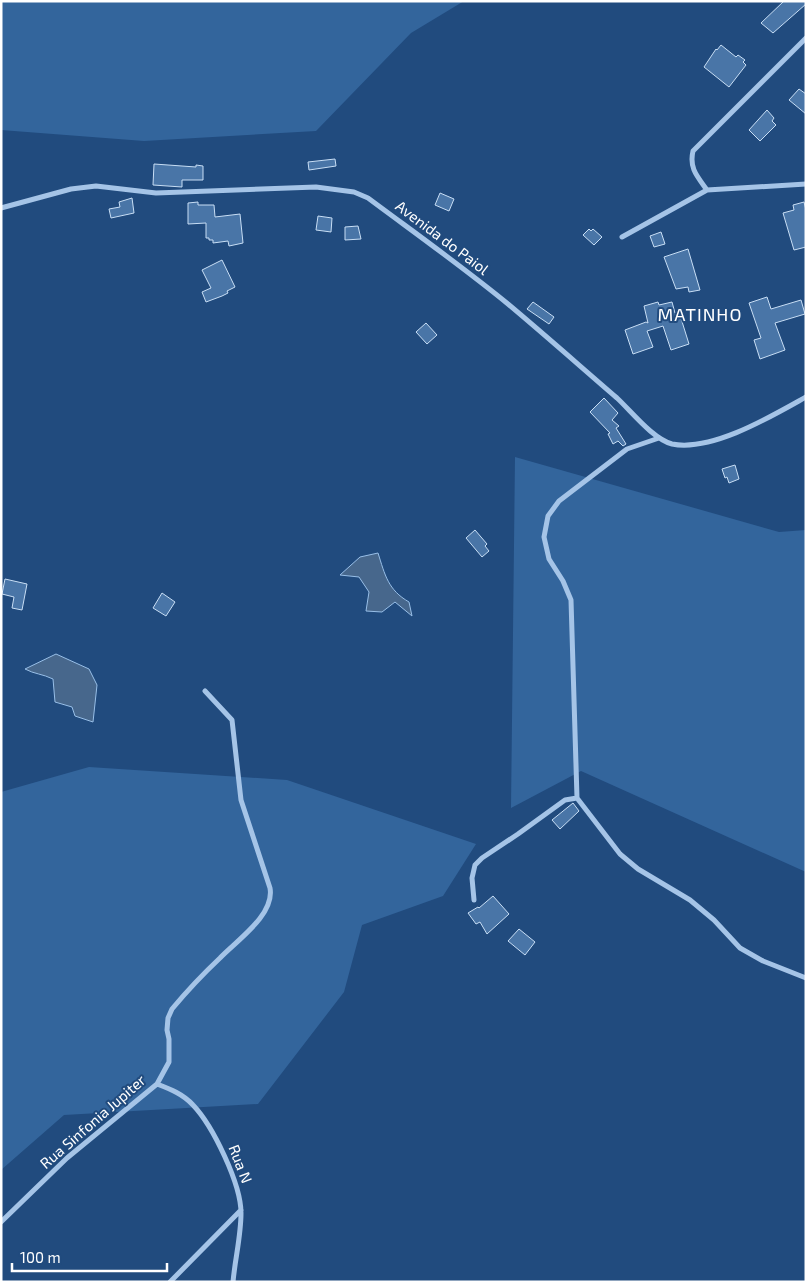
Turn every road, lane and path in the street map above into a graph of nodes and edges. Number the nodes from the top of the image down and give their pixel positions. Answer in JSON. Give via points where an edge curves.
{"nodes":[{"id":1,"x":806,"y":38,"type":"edge"},
{"id":2,"x":806,"y":184,"type":"edge"},
{"id":3,"x":707,"y":190,"type":"junction"},
{"id":4,"x":1,"y":208,"type":"edge"},
{"id":5,"x":622,"y":237,"type":"dead end"},
{"id":6,"x":806,"y":397,"type":"edge"},
{"id":7,"x":658,"y":438,"type":"junction"},
{"id":8,"x":205,"y":691,"type":"dead end"},
{"id":9,"x":577,"y":798,"type":"junction"},
{"id":10,"x":474,"y":900,"type":"dead end"},
{"id":11,"x":806,"y":978,"type":"edge"},
{"id":12,"x":157,"y":1084,"type":"junction"},
{"id":13,"x":241,"y":1210,"type":"junction"},
{"id":14,"x":1,"y":1222,"type":"edge"},
{"id":15,"x":170,"y":1282,"type":"edge"},
{"id":16,"x":233,"y":1282,"type":"edge"}],
"edges":[{"from":1,"to":3,"type":"street","via":[[694,151],[693,169]]},
{"from":2,"to":3,"type":"street"},
{"from":3,"to":5,"type":"street"},
{"from":4,"to":7,"type":"street","name":"Avenida do Paiol","via":[[71,189],[96,186],[156,193],[316,187],[354,192],[368,198],[507,303],[626,406]]},
{"from":6,"to":7,"type":"street","name":"Avenida do Paiol","via":[[773,416],[710,443],[692,446],[671,444]]},
{"from":7,"to":9,"type":"street","via":[[627,448],[559,501],[548,516],[544,537],[548,552],[571,600]]},
{"from":8,"to":12,"type":"street","name":"Rua Sinfonia Jupiter","via":[[232,720],[241,800],[271,895],[263,914],[245,936],[172,1009],[167,1030],[169,1062]]},
{"from":9,"to":10,"type":"street","via":[[565,800],[482,858],[475,866],[472,878]]},
{"from":9,"to":11,"type":"street","via":[[620,854],[638,869],[690,900],[740,948],[762,961]]},
{"from":12,"to":13,"type":"street","name":"Rua N","via":[[176,1092],[203,1117],[222,1151]]},
{"from":12,"to":14,"type":"street","name":"Rua Sinfonia Jupiter","via":[[67,1158]]},
{"from":13,"to":15,"type":"street"},
{"from":13,"to":16,"type":"street","name":"Rua N"}]}
